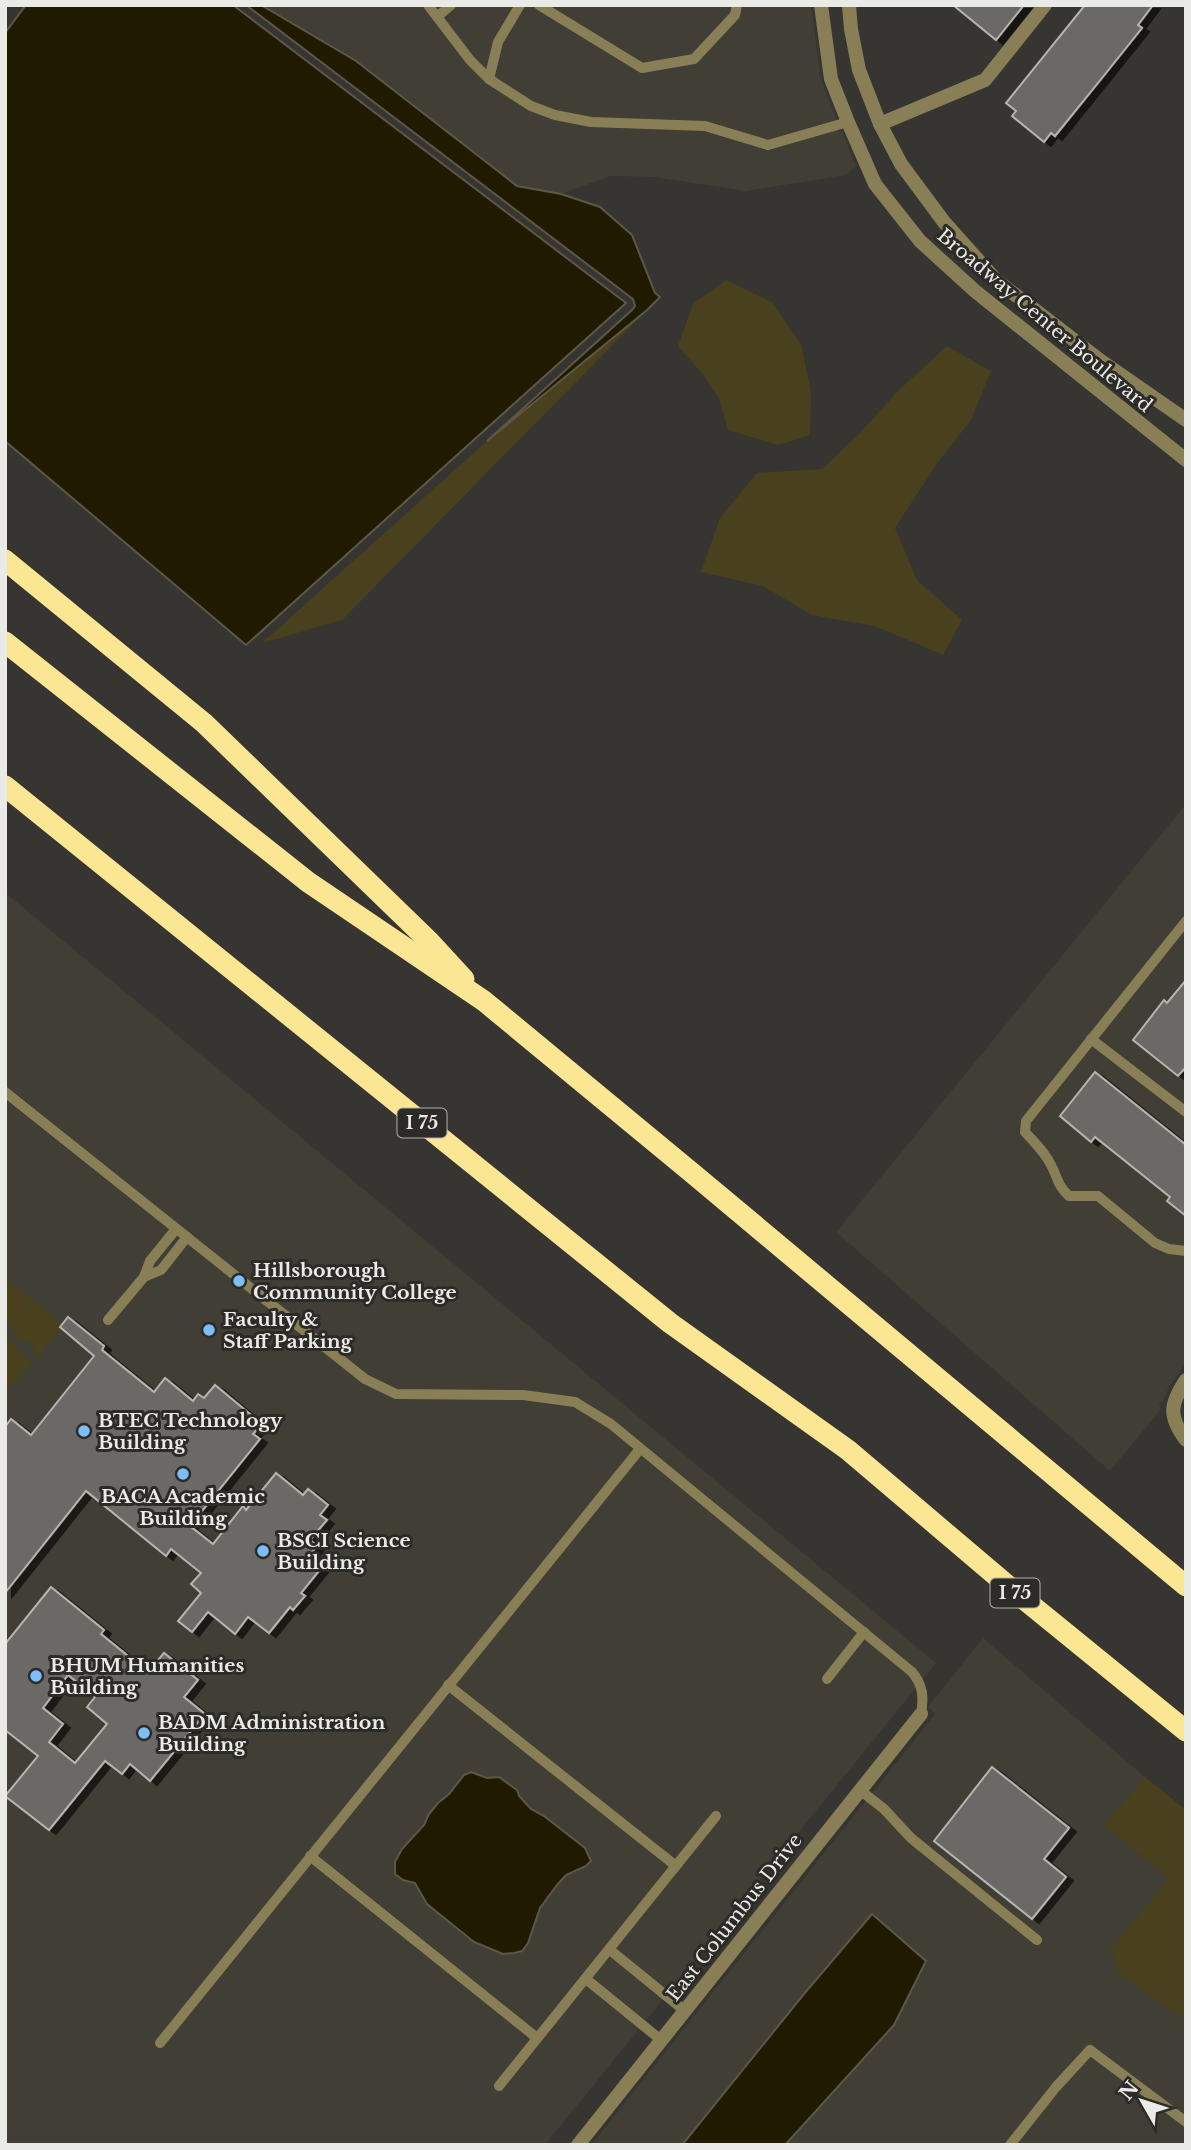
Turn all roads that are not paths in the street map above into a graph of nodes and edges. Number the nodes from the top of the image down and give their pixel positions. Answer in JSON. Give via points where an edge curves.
{"nodes":[{"id":1,"x":428,"y":5,"type":"edge"},
{"id":2,"x":451,"y":5,"type":"edge"},
{"id":3,"x":520,"y":5,"type":"edge"},
{"id":4,"x":539,"y":5,"type":"edge"},
{"id":5,"x":737,"y":5,"type":"edge"},
{"id":6,"x":821,"y":5,"type":"edge"},
{"id":7,"x":849,"y":5,"type":"edge"},
{"id":8,"x":1045,"y":5,"type":"edge"},
{"id":9,"x":437,"y":17,"type":"junction"},
{"id":10,"x":489,"y":79,"type":"junction"},
{"id":11,"x":848,"y":122,"type":"junction"},
{"id":12,"x":880,"y":124,"type":"junction"},
{"id":13,"x":1186,"y":420,"type":"edge"},
{"id":14,"x":1186,"y":460,"type":"edge"},
{"id":15,"x":5,"y":560,"type":"edge"},
{"id":16,"x":5,"y":642,"type":"edge"},
{"id":17,"x":5,"y":786,"type":"edge"},
{"id":18,"x":1186,"y":920,"type":"edge"},
{"id":19,"x":484,"y":1001,"type":"junction"},
{"id":20,"x":1091,"y":1039,"type":"junction"},
{"id":21,"x":7,"y":1098,"type":"edge"},
{"id":22,"x":1186,"y":1112,"type":"edge"},
{"id":23,"x":176,"y":1229,"type":"junction"},
{"id":24,"x":187,"y":1237,"type":"junction"},
{"id":25,"x":1186,"y":1251,"type":"edge"},
{"id":26,"x":144,"y":1277,"type":"junction"},
{"id":27,"x":108,"y":1320,"type":"dead end"},
{"id":28,"x":1186,"y":1380,"type":"edge"},
{"id":29,"x":1186,"y":1440,"type":"edge"},
{"id":30,"x":640,"y":1448,"type":"junction"},
{"id":31,"x":1186,"y":1586,"type":"edge"},
{"id":32,"x":864,"y":1632,"type":"junction"},
{"id":33,"x":827,"y":1679,"type":"dead end"},
{"id":34,"x":448,"y":1685,"type":"junction"},
{"id":35,"x":921,"y":1714,"type":"joint"},
{"id":36,"x":1186,"y":1731,"type":"edge"},
{"id":37,"x":860,"y":1790,"type":"junction"},
{"id":38,"x":716,"y":1816,"type":"dead end"},
{"id":39,"x":310,"y":1856,"type":"junction"},
{"id":40,"x":676,"y":1866,"type":"junction"},
{"id":41,"x":1037,"y":1940,"type":"dead end"},
{"id":42,"x":610,"y":1950,"type":"junction"},
{"id":43,"x":586,"y":1979,"type":"junction"},
{"id":44,"x":685,"y":2011,"type":"junction"},
{"id":45,"x":537,"y":2038,"type":"junction"},
{"id":46,"x":661,"y":2040,"type":"junction"},
{"id":47,"x":160,"y":2043,"type":"dead end"},
{"id":48,"x":499,"y":2086,"type":"dead end"},
{"id":49,"x":1186,"y":2122,"type":"edge"},
{"id":50,"x":578,"y":2145,"type":"edge"},
{"id":51,"x":1010,"y":2145,"type":"edge"}],
"edges":[{"from":1,"to":9,"type":"lane"},
{"from":2,"to":9,"type":"lane"},
{"from":3,"to":10,"type":"lane","via":[[498,42]]},
{"from":4,"to":5,"type":"lane","via":[[642,68],[694,59],[735,15]]},
{"from":6,"to":11,"type":"street","name":"Broadway Center Boulevard","via":[[831,79]]},
{"from":7,"to":12,"type":"street","name":"Broadway Center Boulevard","via":[[859,70]]},
{"from":8,"to":12,"type":"street","via":[[985,80]]},
{"from":9,"to":10,"type":"lane"},
{"from":10,"to":11,"type":"lane","via":[[531,106],[555,115],[591,122],[705,126],[768,145]]},
{"from":11,"to":12,"type":"street"},
{"from":11,"to":14,"type":"street","name":"Broadway Center Boulevard","via":[[875,184],[920,241],[975,291]]},
{"from":12,"to":13,"type":"street","name":"Broadway Center Boulevard","via":[[908,174],[996,280]]},
{"from":15,"to":19,"type":"highway","via":[[204,723],[430,942]]},
{"from":16,"to":19,"type":"highway","via":[[308,882]]},
{"from":17,"to":36,"type":"highway","number":"I 75","via":[[670,1323],[848,1450]]},
{"from":18,"to":20,"type":"lane"},
{"from":19,"to":31,"type":"highway"},
{"from":20,"to":22,"type":"lane"},
{"from":20,"to":25,"type":"lane","via":[[1026,1121],[1026,1132],[1069,1196],[1098,1196],[1156,1243]]},
{"from":21,"to":23,"type":"lane"},
{"from":23,"to":24,"type":"lane"},
{"from":23,"to":26,"type":"lane","via":[[150,1261]]},
{"from":24,"to":26,"type":"lane","via":[[161,1270]]},
{"from":24,"to":30,"type":"lane","via":[[365,1379],[396,1394],[523,1395],[575,1402]]},
{"from":26,"to":27,"type":"lane"},
{"from":28,"to":29,"type":"street","via":[[1172,1410]]},
{"from":30,"to":32,"type":"lane"},
{"from":30,"to":34,"type":"lane"},
{"from":32,"to":33,"type":"lane"},
{"from":32,"to":35,"type":"lane","via":[[919,1681]]},
{"from":34,"to":39,"type":"lane"},
{"from":34,"to":40,"type":"lane"},
{"from":35,"to":37,"type":"street","name":"East Columbus Drive"},
{"from":37,"to":41,"type":"lane","via":[[911,1838]]},
{"from":37,"to":44,"type":"street","name":"East Columbus Drive"},
{"from":38,"to":40,"type":"lane"},
{"from":39,"to":45,"type":"lane"},
{"from":39,"to":47,"type":"lane"},
{"from":40,"to":42,"type":"lane"},
{"from":42,"to":43,"type":"lane"},
{"from":42,"to":44,"type":"lane"},
{"from":43,"to":45,"type":"lane"},
{"from":43,"to":46,"type":"lane"},
{"from":44,"to":46,"type":"street","name":"East Columbus Drive"},
{"from":45,"to":48,"type":"lane"},
{"from":46,"to":50,"type":"street","name":"East Columbus Drive"},
{"from":49,"to":51,"type":"lane","via":[[1090,2050]]}]}
